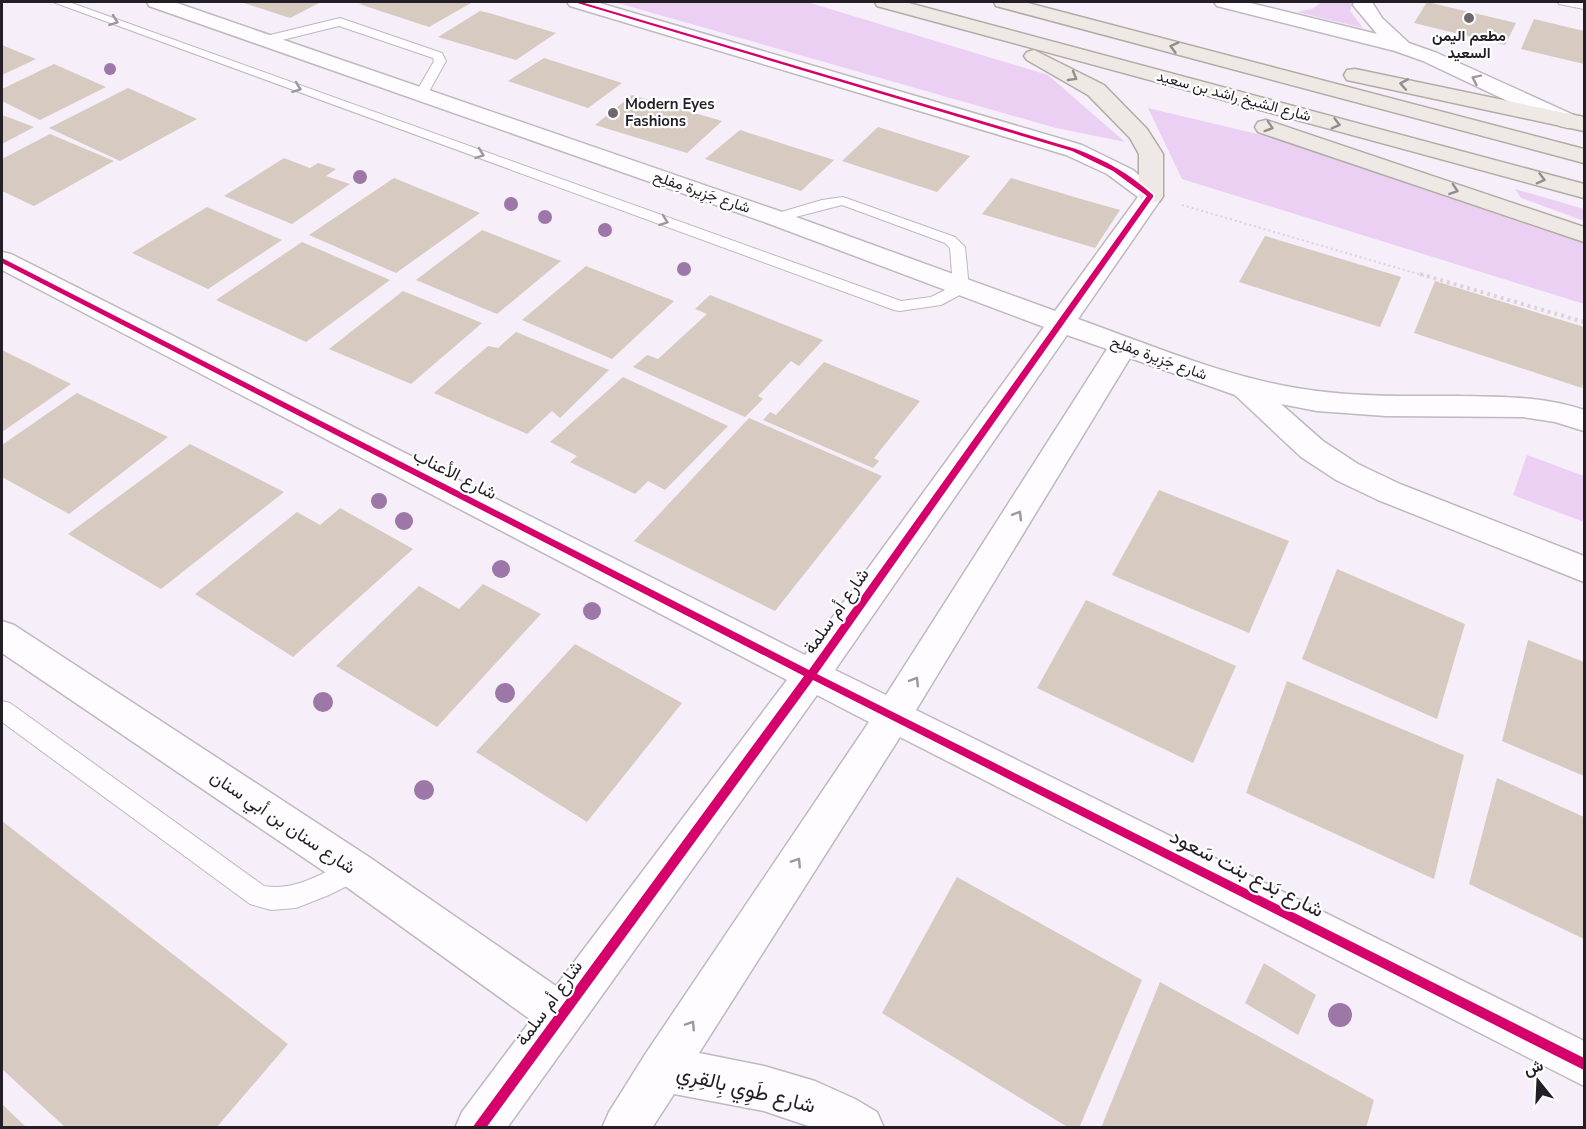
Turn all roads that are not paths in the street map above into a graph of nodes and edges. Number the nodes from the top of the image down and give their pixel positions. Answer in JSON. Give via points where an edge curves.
{"nodes":[{"id":1,"x":59,"y":2,"type":"edge"},
{"id":2,"x":156,"y":2,"type":"edge"},
{"id":3,"x":577,"y":2,"type":"edge"},
{"id":4,"x":884,"y":2,"type":"edge"},
{"id":5,"x":1003,"y":2,"type":"edge"},
{"id":6,"x":1224,"y":2,"type":"edge"},
{"id":7,"x":1296,"y":2,"type":"edge"},
{"id":8,"x":1363,"y":2,"type":"edge"},
{"id":9,"x":1563,"y":2,"type":"edge"},
{"id":10,"x":1584,"y":6,"type":"edge"},
{"id":11,"x":1265,"y":12,"type":"junction"},
{"id":12,"x":964,"y":24,"type":"junction"},
{"id":13,"x":266,"y":40,"type":"junction"},
{"id":14,"x":1402,"y":47,"type":"junction"},
{"id":15,"x":1097,"y":60,"type":"junction"},
{"id":16,"x":1231,"y":62,"type":"junction"},
{"id":17,"x":421,"y":94,"type":"junction"},
{"id":18,"x":1576,"y":122,"type":"edge"},
{"id":19,"x":1584,"y":156,"type":"edge"},
{"id":20,"x":1584,"y":191,"type":"edge"},
{"id":21,"x":1151,"y":196,"type":"junction"},
{"id":22,"x":776,"y":218,"type":"junction"},
{"id":23,"x":1584,"y":236,"type":"edge"},
{"id":24,"x":2,"y":260,"type":"edge"},
{"id":25,"x":961,"y":288,"type":"junction"},
{"id":26,"x":1060,"y":323,"type":"junction"},
{"id":27,"x":1124,"y":345,"type":"junction"},
{"id":28,"x":1245,"y":388,"type":"junction"},
{"id":29,"x":1584,"y":421,"type":"edge"},
{"id":30,"x":1584,"y":568,"type":"edge"},
{"id":31,"x":2,"y":635,"type":"edge"},
{"id":32,"x":811,"y":675,"type":"junction"},
{"id":33,"x":2,"y":710,"type":"edge"},
{"id":34,"x":894,"y":715,"type":"junction"},
{"id":35,"x":355,"y":870,"type":"junction"},
{"id":36,"x":561,"y":1015,"type":"junction"},
{"id":37,"x":1584,"y":1064,"type":"edge"},
{"id":38,"x":662,"y":1069,"type":"junction"},
{"id":39,"x":478,"y":1128,"type":"edge"},
{"id":40,"x":625,"y":1128,"type":"edge"},
{"id":41,"x":861,"y":1128,"type":"edge"}],
"edges":[{"from":1,"to":25,"type":"lane","one_way":true,"via":[[900,306],[935,301]]},
{"from":2,"to":13,"type":"street","name":"شارع جَزِيرة مِفلِح"},
{"from":3,"to":21,"type":"street","via":[[1074,150],[1114,168]]},
{"from":4,"to":12,"type":"main road","name":"شارع الشيخ راشد بن سعيد"},
{"from":16,"to":5,"type":"main road","name":"شارع الشيخ راشد بن سعيد","one_way":true},
{"from":6,"to":11,"type":"street"},
{"from":7,"to":11,"type":"street"},
{"from":8,"to":14,"type":"street","via":[[1375,22]]},
{"from":9,"to":10,"type":"lane"},
{"from":11,"to":14,"type":"street"},
{"from":12,"to":15,"type":"main road","name":"شارع الشيخ راشد بن سعيد"},
{"from":12,"to":21,"type":"main road","one_way":true,"via":[[1054,65],[1096,90],[1118,110],[1151,154]]},
{"from":13,"to":17,"type":"street","name":"شارع جَزِيرة مِفلِح"},
{"from":13,"to":17,"type":"lane","via":[[346,22],[438,56],[440,61]]},
{"from":18,"to":14,"type":"street","one_way":true},
{"from":15,"to":20,"type":"main road","name":"شارع الشيخ راشد بن سعيد","one_way":true},
{"from":15,"to":23,"type":"main road","one_way":true,"via":[[1209,108]]},
{"from":18,"to":16,"type":"main road","one_way":true,"via":[[1347,74]]},
{"from":16,"to":19,"type":"main road","name":"شارع الشيخ راشد بن سعيد"},
{"from":17,"to":22,"type":"street","name":"شارع جَزِيرة مِفلِح"},
{"from":21,"to":26,"type":"street","name":"شارع أم سلمة"},
{"from":22,"to":25,"type":"street","name":"شارع جَزِيرة مِفلِح"},
{"from":22,"to":25,"type":"lane","via":[[843,201],[950,240],[957,248]]},
{"from":24,"to":32,"type":"street","name":"شارع الأعناب"},
{"from":25,"to":26,"type":"street","name":"شارع جَزِيرة مِفلِح"},
{"from":26,"to":27,"type":"street","name":"شارع جَزِيرة مِفلِح"},
{"from":26,"to":32,"type":"street","name":"شارع أم سلمة"},
{"from":27,"to":28,"type":"street","name":"شارع جَزِيرة مِفلِح"},
{"from":34,"to":27,"type":"street","one_way":true},
{"from":28,"to":29,"type":"street","name":"شارع جَزِيرة مِفلِح","via":[[1317,401],[1386,406],[1523,407]]},
{"from":28,"to":30,"type":"street","name":"شارع جَزِيرة مِفلِح","via":[[1312,449],[1347,472],[1400,497]]},
{"from":31,"to":35,"type":"street","name":"شارع سنان بن أبي سنان"},
{"from":32,"to":34,"type":"street","name":"شارع الأعناب"},
{"from":32,"to":36,"type":"street","name":"شارع أم سلمة"},
{"from":33,"to":35,"type":"lane","via":[[259,896],[272,900],[294,898]]},
{"from":34,"to":37,"type":"street","name":"شارع بَدع بنت سَعود"},
{"from":38,"to":34,"type":"street","one_way":true},
{"from":35,"to":36,"type":"street","name":"شارع سنان بن أبي سنان"},
{"from":36,"to":39,"type":"street","name":"شارع أم سلمة"},
{"from":38,"to":40,"type":"street"},
{"from":38,"to":41,"type":"street","name":"شارع طَوِي بِالقِرِي","via":[[772,1091],[839,1113]]}]}
